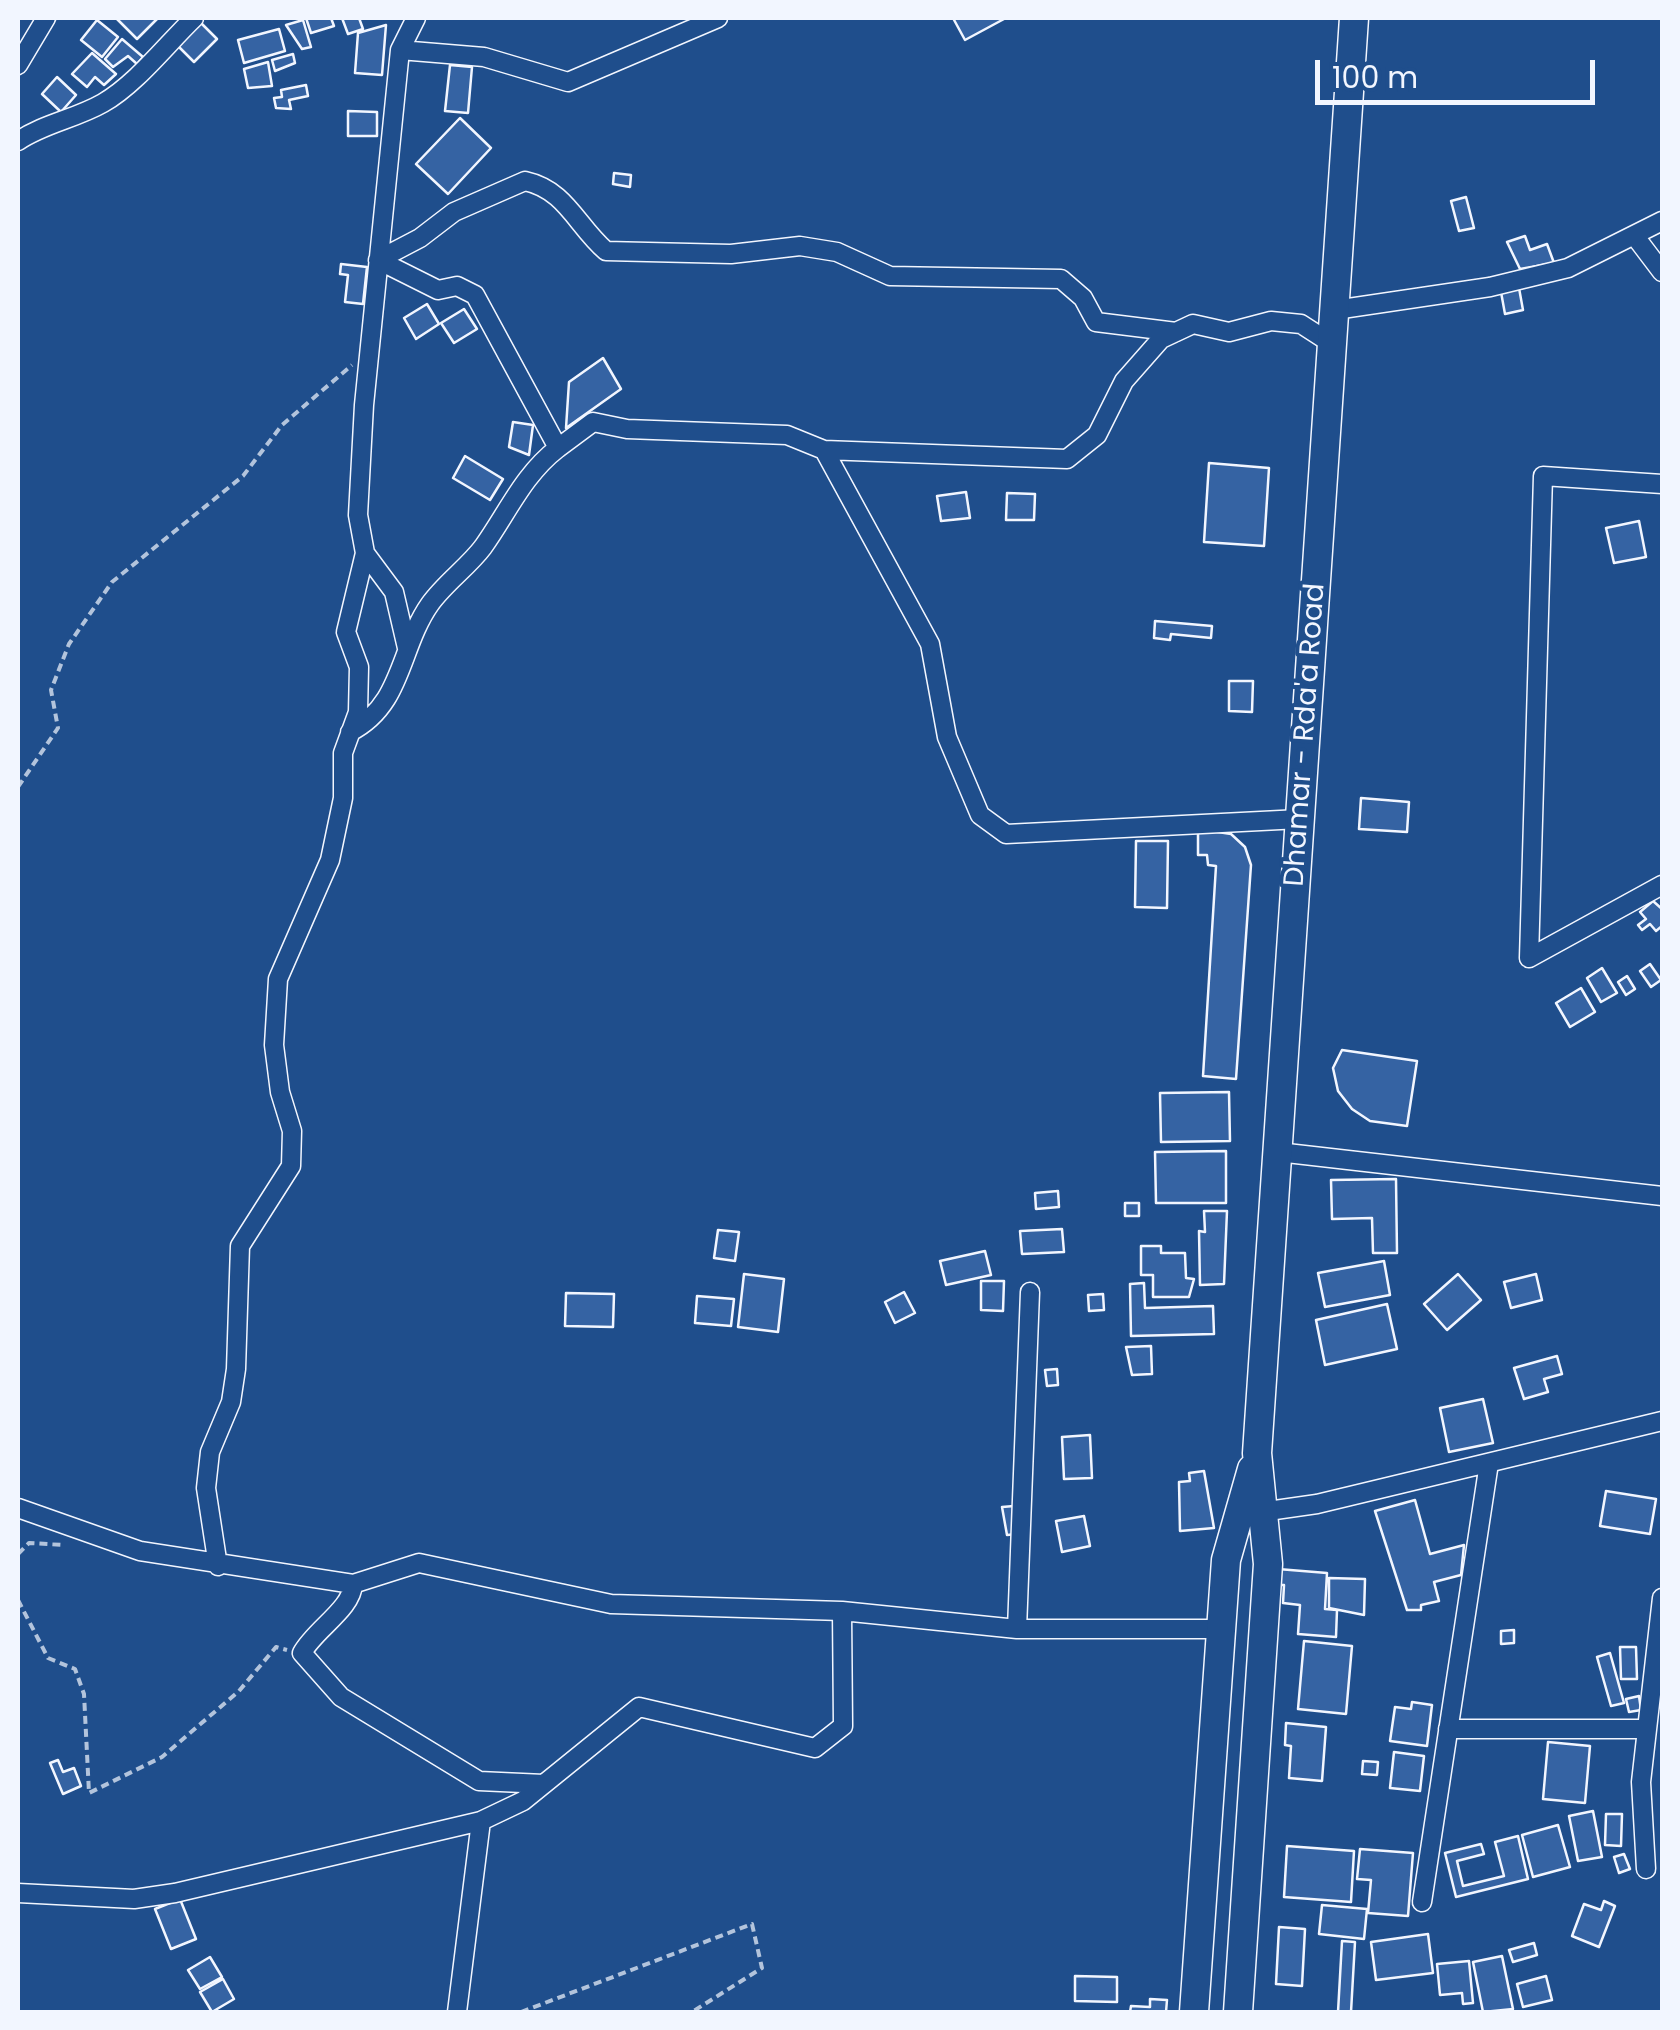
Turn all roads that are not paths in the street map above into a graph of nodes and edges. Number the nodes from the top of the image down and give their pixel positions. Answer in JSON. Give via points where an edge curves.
{"nodes":[{"id":1,"x":46,"y":18,"type":"edge"},
{"id":2,"x":194,"y":18,"type":"edge"},
{"id":3,"x":416,"y":18,"type":"edge"},
{"id":4,"x":718,"y":18,"type":"edge"},
{"id":5,"x":1354,"y":18,"type":"edge"},
{"id":6,"x":400,"y":50,"type":"junction"},
{"id":7,"x":18,"y":65,"type":"edge"},
{"id":8,"x":18,"y":141,"type":"edge"},
{"id":9,"x":1662,"y":221,"type":"edge"},
{"id":10,"x":1634,"y":235,"type":"junction"},
{"id":11,"x":378,"y":260,"type":"junction"},
{"id":12,"x":1662,"y":272,"type":"edge"},
{"id":13,"x":1334,"y":310,"type":"junction"},
{"id":14,"x":1176,"y":332,"type":"junction"},
{"id":15,"x":1332,"y":344,"type":"junction"},
{"id":16,"x":558,"y":448,"type":"junction"},
{"id":17,"x":824,"y":450,"type":"junction"},
{"id":18,"x":1662,"y":484,"type":"edge"},
{"id":19,"x":365,"y":553,"type":"junction"},
{"id":20,"x":408,"y":653,"type":"junction"},
{"id":21,"x":350,"y":732,"type":"junction"},
{"id":22,"x":1300,"y":819,"type":"junction"},
{"id":23,"x":1662,"y":885,"type":"edge"},
{"id":24,"x":1278,"y":1152,"type":"junction"},
{"id":25,"x":1662,"y":1196,"type":"edge"},
{"id":26,"x":1030,"y":1292,"type":"dead end"},
{"id":27,"x":1662,"y":1421,"type":"edge"},
{"id":28,"x":1490,"y":1462,"type":"junction"},
{"id":29,"x":18,"y":1508,"type":"edge"},
{"id":30,"x":1251,"y":1514,"type":"junction"},
{"id":31,"x":218,"y":1566,"type":"junction"},
{"id":32,"x":353,"y":1584,"type":"junction"},
{"id":33,"x":1662,"y":1598,"type":"edge"},
{"id":34,"x":842,"y":1612,"type":"junction"},
{"id":35,"x":1018,"y":1628,"type":"junction"},
{"id":36,"x":1222,"y":1630,"type":"junction"},
{"id":37,"x":1448,"y":1728,"type":"junction"},
{"id":38,"x":1647,"y":1728,"type":"junction"},
{"id":39,"x":544,"y":1784,"type":"junction"},
{"id":40,"x":481,"y":1821,"type":"junction"},
{"id":41,"x":1646,"y":1869,"type":"dead end"},
{"id":42,"x":18,"y":1893,"type":"edge"},
{"id":43,"x":1422,"y":1902,"type":"dead end"},
{"id":44,"x":457,"y":2012,"type":"edge"},
{"id":45,"x":1194,"y":2012,"type":"edge"},
{"id":46,"x":1238,"y":2012,"type":"edge"}],
"edges":[{"from":1,"to":7,"type":"street"},
{"from":2,"to":8,"type":"street","via":[[108,100]]},
{"from":3,"to":6,"type":"street"},
{"from":4,"to":6,"type":"street","via":[[568,82],[484,57]]},
{"from":5,"to":13,"type":"main road","name":"Dhamar - Rda'a Road"},
{"from":6,"to":11,"type":"street"},
{"from":9,"to":10,"type":"street"},
{"from":10,"to":12,"type":"street"},
{"from":10,"to":13,"type":"street","via":[[1568,268]]},
{"from":11,"to":14,"type":"street","via":[[454,212],[525,180],[562,196],[584,232],[606,251],[731,254],[800,246],[837,252],[890,276],[1061,279],[1083,298],[1096,322]]},
{"from":11,"to":16,"type":"street","via":[[438,290],[457,286],[474,294]]},
{"from":11,"to":19,"type":"street","via":[[358,515]]},
{"from":13,"to":15,"type":"main road","name":"Dhamar - Rda'a Road"},
{"from":14,"to":15,"type":"street","via":[[1193,324],[1228,332],[1271,320],[1301,324]]},
{"from":14,"to":17,"type":"street","via":[[1124,381],[1097,435],[1067,458]]},
{"from":15,"to":22,"type":"main road","name":"Dhamar - Rda'a Road"},
{"from":16,"to":17,"type":"street","via":[[594,422],[627,430],[787,435]]},
{"from":16,"to":20,"type":"street","via":[[432,602]]},
{"from":17,"to":22,"type":"street","via":[[930,644],[947,737],[980,815],[1006,834],[1034,835]]},
{"from":18,"to":23,"type":"street","via":[[1543,476],[1530,958]]},
{"from":19,"to":20,"type":"street","via":[[394,592]]},
{"from":19,"to":21,"type":"street","via":[[346,632],[359,667],[358,712]]},
{"from":20,"to":21,"type":"street","via":[[389,699]]},
{"from":21,"to":31,"type":"street","via":[[330,860],[278,979],[274,1045],[292,1131],[291,1166],[240,1246],[236,1368],[206,1488]]},
{"from":22,"to":24,"type":"main road","name":"Dhamar - Rda'a Road"},
{"from":24,"to":25,"type":"street"},
{"from":24,"to":30,"type":"main road","name":"Dhamar - Rda'a Road"},
{"from":26,"to":35,"type":"street"},
{"from":27,"to":28,"type":"street"},
{"from":28,"to":30,"type":"street"},
{"from":28,"to":37,"type":"street"},
{"from":29,"to":31,"type":"street","via":[[140,1552]]},
{"from":30,"to":36,"type":"main road","via":[[1226,1560]]},
{"from":30,"to":46,"type":"main road","name":"Dhamar - Rda'a Road","via":[[1268,1564]]},
{"from":31,"to":32,"type":"street"},
{"from":32,"to":34,"type":"street","via":[[419,1563],[611,1604]]},
{"from":32,"to":39,"type":"street","via":[[348,1603],[314,1632],[302,1653],[341,1696],[480,1781]]},
{"from":33,"to":38,"type":"street"},
{"from":34,"to":35,"type":"street"},
{"from":34,"to":39,"type":"street","via":[[843,1726],[816,1748],[639,1707]]},
{"from":35,"to":36,"type":"street"},
{"from":36,"to":45,"type":"main road"},
{"from":37,"to":38,"type":"street"},
{"from":37,"to":43,"type":"street"},
{"from":38,"to":41,"type":"street","via":[[1640,1782]]},
{"from":39,"to":40,"type":"street"},
{"from":40,"to":42,"type":"street","via":[[162,1895]]},
{"from":40,"to":44,"type":"street"}]}
